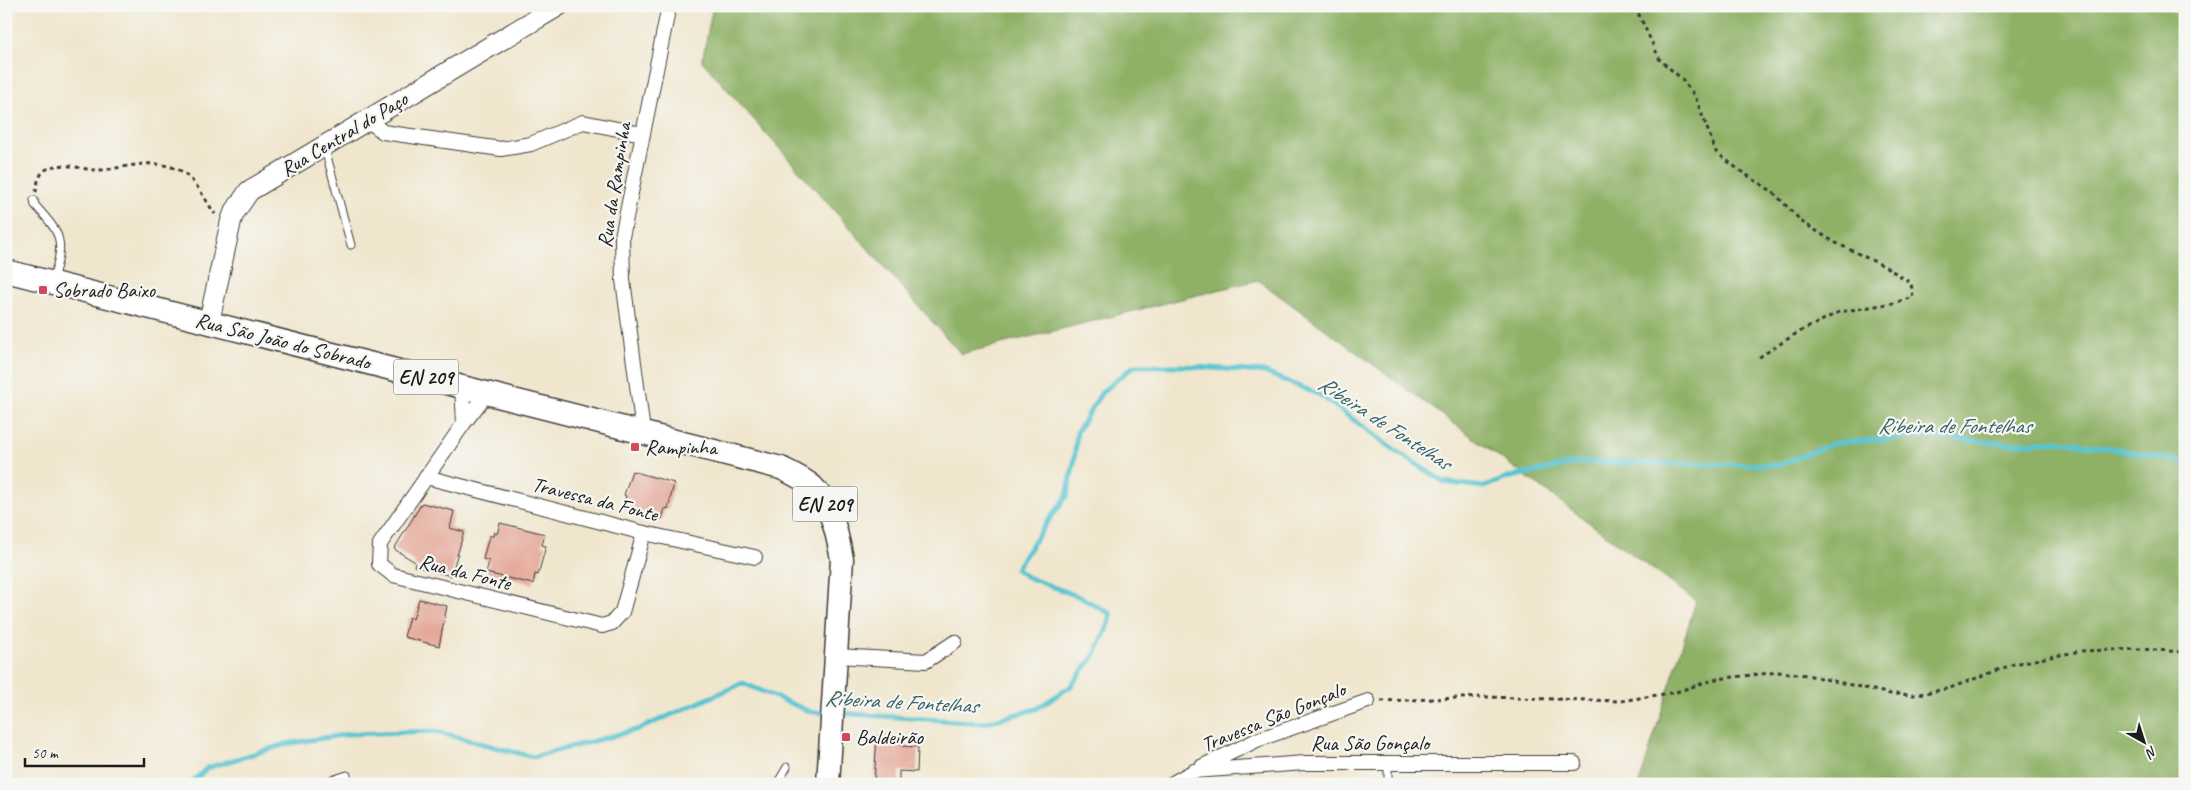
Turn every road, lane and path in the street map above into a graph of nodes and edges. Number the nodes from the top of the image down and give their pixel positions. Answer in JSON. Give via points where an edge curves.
{"nodes":[{"id":1,"x":558,"y":6,"type":"edge"},
{"id":2,"x":669,"y":6,"type":"edge"},
{"id":3,"x":1635,"y":6,"type":"edge"},
{"id":4,"x":368,"y":120,"type":"junction"},
{"id":5,"x":642,"y":134,"type":"junction"},
{"id":6,"x":324,"y":146,"type":"junction"},
{"id":7,"x":34,"y":200,"type":"joint"},
{"id":8,"x":231,"y":221,"type":"junction"},
{"id":9,"x":351,"y":245,"type":"dead end"},
{"id":10,"x":6,"y":270,"type":"edge"},
{"id":11,"x":52,"y":282,"type":"junction"},
{"id":12,"x":209,"y":322,"type":"junction"},
{"id":13,"x":1758,"y":358,"type":"dead end"},
{"id":14,"x":462,"y":386,"type":"junction"},
{"id":15,"x":488,"y":392,"type":"junction"},
{"id":16,"x":464,"y":423,"type":"junction"},
{"id":17,"x":642,"y":431,"type":"junction"},
{"id":18,"x":426,"y":477,"type":"junction"},
{"id":19,"x":644,"y":533,"type":"junction"},
{"id":20,"x":754,"y":557,"type":"dead end"},
{"id":21,"x":955,"y":642,"type":"dead end"},
{"id":22,"x":2185,"y":652,"type":"edge"},
{"id":23,"x":836,"y":656,"type":"junction"},
{"id":24,"x":1368,"y":701,"type":"joint"},
{"id":25,"x":1388,"y":763,"type":"junction"},
{"id":26,"x":1574,"y":763,"type":"dead end"},
{"id":27,"x":787,"y":767,"type":"dead end"},
{"id":28,"x":1194,"y":771,"type":"junction"},
{"id":29,"x":346,"y":775,"type":"dead end"},
{"id":30,"x":320,"y":784,"type":"edge"},
{"id":31,"x":777,"y":784,"type":"edge"},
{"id":32,"x":828,"y":784,"type":"edge"},
{"id":33,"x":1171,"y":784,"type":"edge"},
{"id":34,"x":1388,"y":784,"type":"edge"}],
"edges":[{"from":1,"to":4,"type":"street","name":"Rua Central do Paço"},
{"from":2,"to":5,"type":"street","name":"Rua da Rampinha"},
{"from":3,"to":13,"type":"path","via":[[1660,60],[1682,79],[1695,96],[1716,152],[1773,192],[1802,222],[1836,244],[1911,282],[1913,297],[1839,312]]},
{"from":4,"to":5,"type":"street","via":[[383,132],[501,150],[531,144],[583,122]]},
{"from":4,"to":6,"type":"street","name":"Rua Central do Paço"},
{"from":5,"to":17,"type":"street","name":"Rua da Rampinha","via":[[622,237],[623,280]]},
{"from":6,"to":8,"type":"street","name":"Rua Central do Paço","via":[[249,191]]},
{"from":6,"to":9,"type":"lane"},
{"from":7,"to":8,"type":"path","via":[[38,179],[46,169],[56,165],[100,170],[141,163],[180,170],[193,182],[218,217]]},
{"from":7,"to":11,"type":"lane","via":[[56,228],[60,240]]},
{"from":8,"to":12,"type":"street","name":"Rua Central do Paço"},
{"from":10,"to":11,"type":"main road","name":"Rua São João do Sobrado","number":"EN 209"},
{"from":11,"to":12,"type":"main road","name":"Rua São João do Sobrado","number":"EN 209"},
{"from":12,"to":14,"type":"main road","name":"Rua São João do Sobrado","number":"EN 209"},
{"from":14,"to":15,"type":"main road","name":"Rua São João do Sobrado","number":"EN 209"},
{"from":14,"to":16,"type":"street"},
{"from":15,"to":16,"type":"street","name":"Rua da Fonte"},
{"from":15,"to":17,"type":"main road","name":"Rua São João do Sobrado","number":"EN 209"},
{"from":16,"to":18,"type":"street","name":"Rua da Fonte"},
{"from":17,"to":23,"type":"main road","name":"Rua São João do Sobrado","number":"EN 209","via":[[781,468],[812,486],[836,527],[842,559]]},
{"from":18,"to":19,"type":"street","name":"Travessa da Fonte"},
{"from":18,"to":19,"type":"street","name":"Rua da Fonte","via":[[380,544],[379,564],[393,575],[602,626],[612,623],[622,612]]},
{"from":19,"to":20,"type":"street","name":"Travessa da Fonte"},
{"from":21,"to":23,"type":"street","via":[[926,660]]},
{"from":22,"to":24,"type":"path","via":[[2081,652],[2014,664],[1950,688],[1914,695],[1891,694],[1807,674],[1779,672],[1716,679],[1676,692],[1621,701],[1486,697]]},
{"from":23,"to":32,"type":"main road","name":"Rua São João do Sobrado","number":"EN 209"},
{"from":24,"to":28,"type":"street","name":"Travessa São Gonçalo","via":[[1257,740]]},
{"from":25,"to":26,"type":"street","name":"Rua São Gonçalo"},
{"from":25,"to":28,"type":"street","name":"Rua São Gonçalo","via":[[1305,763]]},
{"from":25,"to":34,"type":"lane"},
{"from":27,"to":31,"type":"lane"},
{"from":28,"to":33,"type":"street","name":"Rua São Gonçalo"},
{"from":29,"to":30,"type":"lane"}]}
